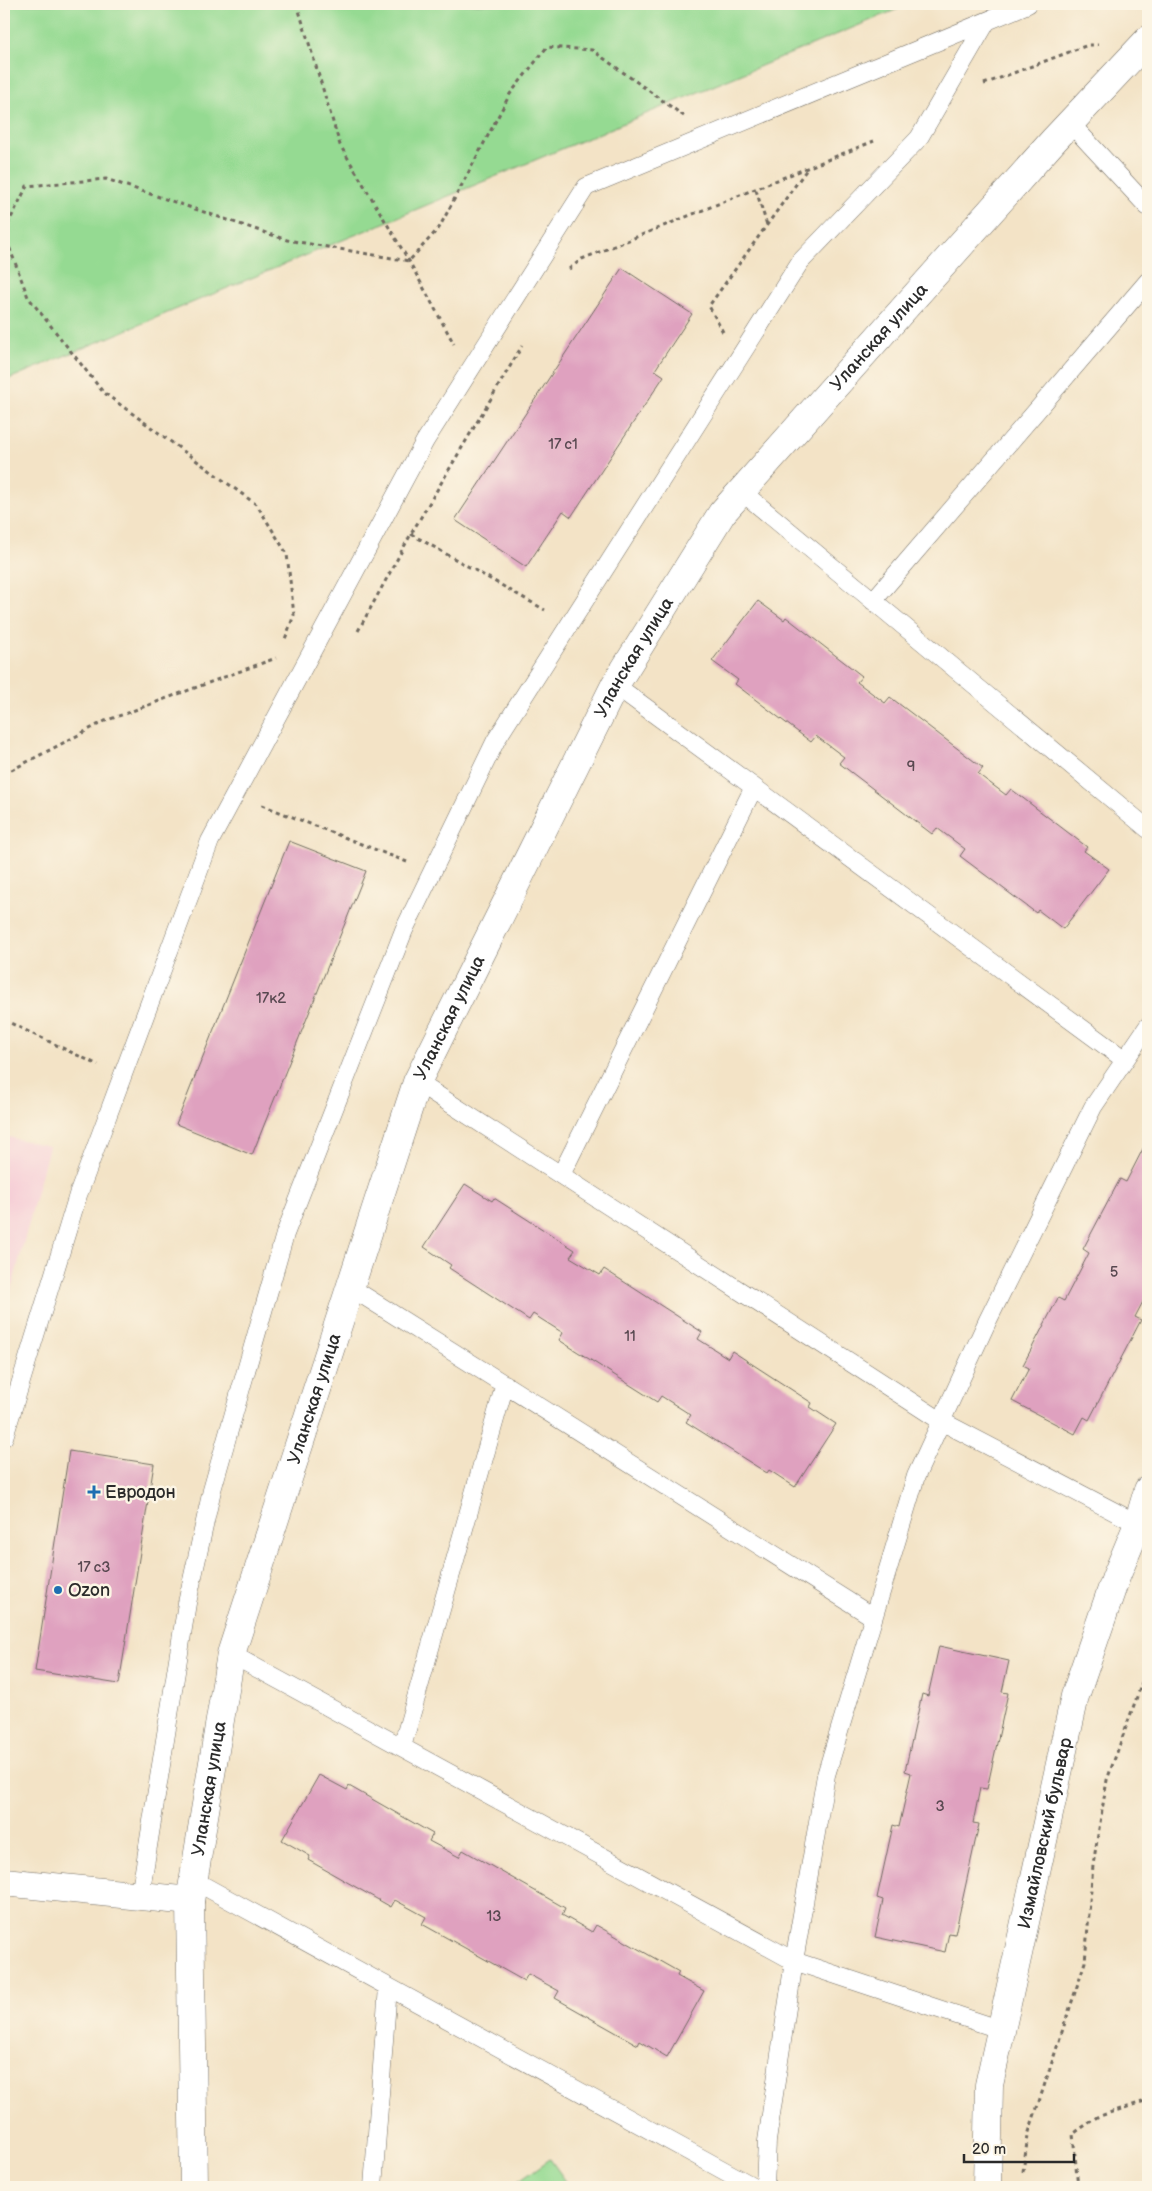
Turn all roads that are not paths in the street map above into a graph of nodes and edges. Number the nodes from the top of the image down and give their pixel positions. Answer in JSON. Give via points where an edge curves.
{"nodes":[{"id":1,"x":1028,"y":4,"type":"edge"},
{"id":2,"x":987,"y":20,"type":"junction"},
{"id":3,"x":1147,"y":41,"type":"edge"},
{"id":4,"x":1070,"y":124,"type":"junction"},
{"id":5,"x":1148,"y":207,"type":"edge"},
{"id":6,"x":1148,"y":281,"type":"edge"},
{"id":7,"x":741,"y":491,"type":"junction"},
{"id":8,"x":873,"y":601,"type":"junction"},
{"id":9,"x":615,"y":685,"type":"junction"},
{"id":10,"x":754,"y":787,"type":"junction"},
{"id":11,"x":1148,"y":829,"type":"edge"},
{"id":12,"x":1148,"y":1026,"type":"edge"},
{"id":13,"x":1125,"y":1060,"type":"junction"},
{"id":14,"x":417,"y":1082,"type":"junction"},
{"id":15,"x":560,"y":1175,"type":"junction"},
{"id":16,"x":350,"y":1287,"type":"junction"},
{"id":17,"x":505,"y":1384,"type":"junction"},
{"id":18,"x":941,"y":1421,"type":"junction"},
{"id":19,"x":4,"y":1437,"type":"edge"},
{"id":20,"x":1148,"y":1490,"type":"edge"},
{"id":21,"x":1138,"y":1524,"type":"junction"},
{"id":22,"x":873,"y":1617,"type":"junction"},
{"id":23,"x":231,"y":1654,"type":"junction"},
{"id":24,"x":402,"y":1747,"type":"junction"},
{"id":25,"x":4,"y":1882,"type":"edge"},
{"id":26,"x":191,"y":1890,"type":"junction"},
{"id":27,"x":140,"y":1896,"type":"junction"},
{"id":28,"x":794,"y":1961,"type":"junction"},
{"id":29,"x":388,"y":1987,"type":"junction"},
{"id":30,"x":1002,"y":2030,"type":"junction"},
{"id":31,"x":194,"y":2187,"type":"edge"},
{"id":32,"x":373,"y":2187,"type":"edge"},
{"id":33,"x":754,"y":2187,"type":"edge"},
{"id":34,"x":765,"y":2187,"type":"edge"},
{"id":35,"x":987,"y":2187,"type":"edge"}],
"edges":[{"from":1,"to":2,"type":"lane"},
{"from":2,"to":19,"type":"lane","via":[[586,187],[425,441],[210,841],[78,1195]]},
{"from":2,"to":27,"type":"lane","via":[[919,138],[800,262],[496,740],[404,930],[285,1234],[212,1490],[187,1602]]},
{"from":3,"to":4,"type":"street","name":"Уланская улица"},
{"from":4,"to":5,"type":"lane"},
{"from":4,"to":7,"type":"street","name":"Уланская улица"},
{"from":6,"to":8,"type":"lane"},
{"from":7,"to":8,"type":"lane"},
{"from":7,"to":9,"type":"street","name":"Уланская улица","via":[[722,513]]},
{"from":8,"to":11,"type":"lane"},
{"from":9,"to":10,"type":"lane"},
{"from":9,"to":14,"type":"street","name":"Уланская улица"},
{"from":10,"to":13,"type":"lane"},
{"from":10,"to":15,"type":"lane"},
{"from":12,"to":13,"type":"lane"},
{"from":13,"to":18,"type":"lane","via":[[1093,1108]]},
{"from":14,"to":15,"type":"lane"},
{"from":14,"to":16,"type":"street","name":"Уланская улица"},
{"from":15,"to":18,"type":"lane"},
{"from":16,"to":17,"type":"lane"},
{"from":16,"to":23,"type":"street","name":"Уланская улица"},
{"from":17,"to":22,"type":"lane"},
{"from":17,"to":24,"type":"lane"},
{"from":18,"to":21,"type":"lane"},
{"from":18,"to":22,"type":"lane","via":[[916,1476]]},
{"from":20,"to":21,"type":"street","name":"Измайловский бульвар"},
{"from":21,"to":30,"type":"street","name":"Измайловский бульвар","via":[[1075,1696]]},
{"from":22,"to":28,"type":"lane","via":[[826,1775]]},
{"from":23,"to":24,"type":"lane"},
{"from":23,"to":26,"type":"street","name":"Уланская улица"},
{"from":24,"to":28,"type":"lane"},
{"from":25,"to":27,"type":"street"},
{"from":26,"to":27,"type":"street"},
{"from":26,"to":29,"type":"lane"},
{"from":26,"to":31,"type":"street","name":"Уланская улица"},
{"from":28,"to":30,"type":"lane"},
{"from":28,"to":34,"type":"lane","via":[[767,2141]]},
{"from":29,"to":32,"type":"lane"},
{"from":29,"to":33,"type":"lane"},
{"from":30,"to":35,"type":"street","name":"Измайловский бульвар","via":[[989,2085]]}]}
